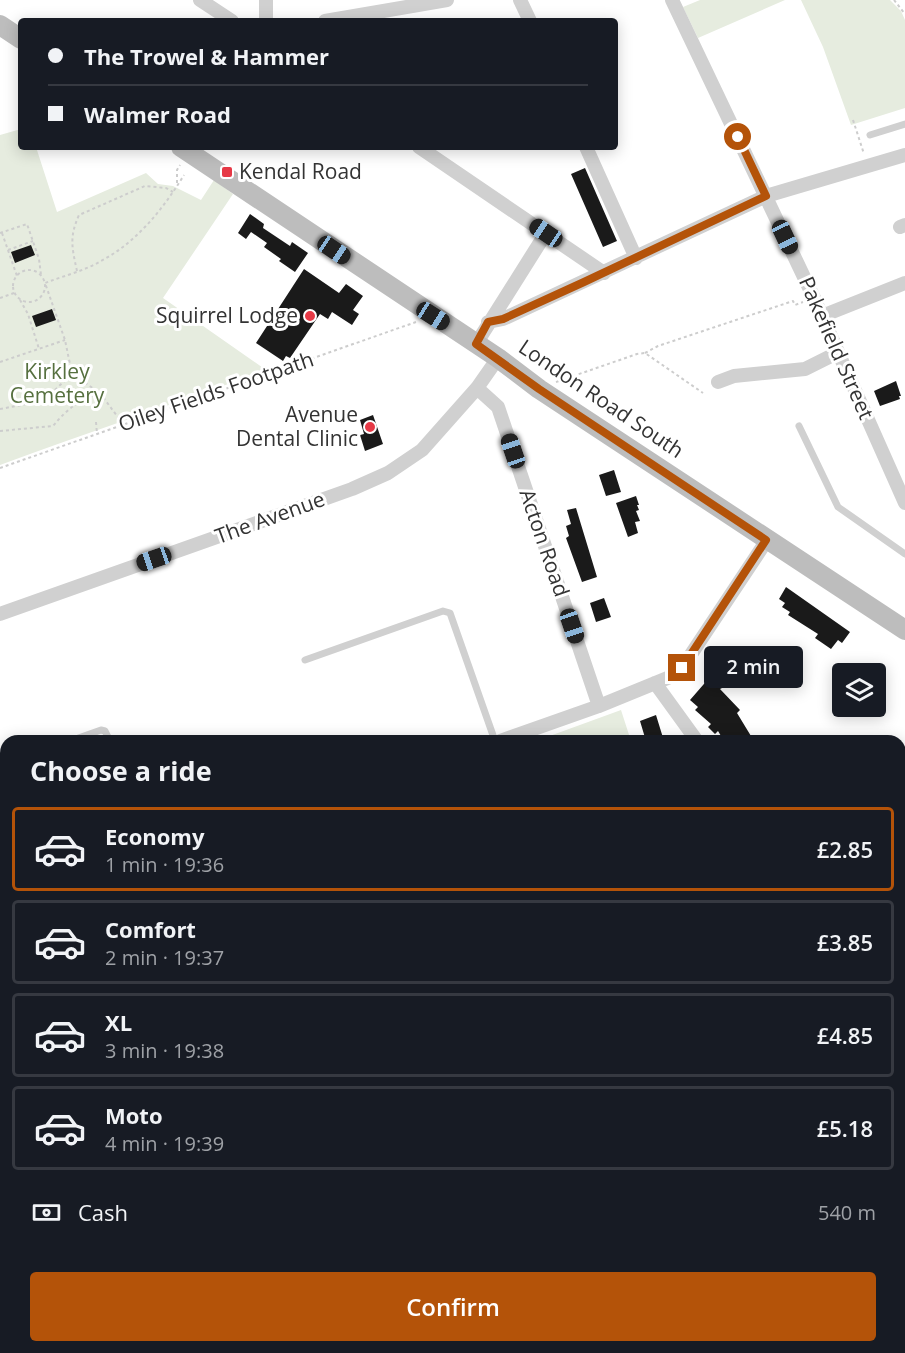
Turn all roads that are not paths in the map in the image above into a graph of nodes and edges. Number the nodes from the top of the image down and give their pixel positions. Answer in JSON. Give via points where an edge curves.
{"nodes":[{"id":1,"x":200,"y":0,"type":"edge"},
{"id":2,"x":266,"y":0,"type":"edge"},
{"id":3,"x":447,"y":0,"type":"edge"},
{"id":4,"x":520,"y":0,"type":"edge"},
{"id":5,"x":672,"y":0,"type":"edge"},
{"id":6,"x":227,"y":18,"type":"edge"},
{"id":7,"x":266,"y":18,"type":"edge"},
{"id":8,"x":342,"y":18,"type":"edge"},
{"id":9,"x":529,"y":18,"type":"edge"},
{"id":10,"x":0,"y":25,"type":"edge"},
{"id":11,"x":18,"y":37,"type":"edge"},
{"id":12,"x":905,"y":124,"type":"edge"},
{"id":13,"x":870,"y":135,"type":"dead end"},
{"id":14,"x":193,"y":150,"type":"edge"},
{"id":15,"x":423,"y":150,"type":"edge"},
{"id":16,"x":587,"y":150,"type":"edge"},
{"id":17,"x":905,"y":155,"type":"edge"},
{"id":18,"x":766,"y":196,"type":"junction"},
{"id":19,"x":546,"y":233,"type":"junction"},
{"id":20,"x":636,"y":258,"type":"junction"},
{"id":21,"x":604,"y":273,"type":"junction"},
{"id":22,"x":905,"y":282,"type":"edge"},
{"id":23,"x":822,"y":316,"type":"junction"},
{"id":24,"x":488,"y":322,"type":"junction"},
{"id":25,"x":476,"y":344,"type":"junction"},
{"id":26,"x":837,"y":353,"type":"junction"},
{"id":27,"x":498,"y":358,"type":"junction"},
{"id":28,"x":718,"y":382,"type":"dead end"},
{"id":29,"x":477,"y":388,"type":"junction"},
{"id":30,"x":798,"y":426,"type":"dead end"},
{"id":31,"x":905,"y":503,"type":"edge"},
{"id":32,"x":766,"y":540,"type":"junction"},
{"id":33,"x":905,"y":554,"type":"edge"},
{"id":34,"x":0,"y":614,"type":"edge"},
{"id":35,"x":905,"y":630,"type":"edge"},
{"id":36,"x":305,"y":660,"type":"dead end"},
{"id":37,"x":655,"y":683,"type":"junction"},
{"id":38,"x":599,"y":706,"type":"junction"},
{"id":39,"x":87,"y":735,"type":"edge"},
{"id":40,"x":107,"y":735,"type":"edge"},
{"id":41,"x":493,"y":735,"type":"edge"},
{"id":42,"x":517,"y":735,"type":"edge"},
{"id":43,"x":693,"y":735,"type":"edge"}],
"edges":[{"from":1,"to":6,"type":"street"},
{"from":2,"to":7,"type":"street"},
{"from":3,"to":8,"type":"street"},
{"from":4,"to":9,"type":"street"},
{"from":5,"to":18,"type":"street","name":"Pakefield Street"},
{"from":10,"to":11,"type":"main road"},
{"from":12,"to":13,"type":"lane"},
{"from":14,"to":25,"type":"main road","name":"London Road South"},
{"from":15,"to":19,"type":"street"},
{"from":16,"to":20,"type":"street"},
{"from":17,"to":18,"type":"street"},
{"from":18,"to":20,"type":"street"},
{"from":18,"to":23,"type":"street","name":"Pakefield Street"},
{"from":19,"to":21,"type":"street"},
{"from":19,"to":24,"type":"street"},
{"from":20,"to":21,"type":"street"},
{"from":21,"to":24,"type":"street","via":[[503,319]]},
{"from":22,"to":23,"type":"street"},
{"from":23,"to":26,"type":"street","name":"Pakefield Street"},
{"from":24,"to":25,"type":"street"},
{"from":25,"to":27,"type":"main road","name":"London Road South"},
{"from":26,"to":28,"type":"street","via":[[805,369],[753,381],[734,376]]},
{"from":26,"to":31,"type":"street","name":"Pakefield Street"},
{"from":27,"to":29,"type":"street","name":"The Avenue"},
{"from":27,"to":32,"type":"main road","name":"London Road South"},
{"from":29,"to":34,"type":"street","name":"The Avenue","via":[[422,450],[388,473]]},
{"from":29,"to":38,"type":"street","name":"Acton Road","via":[[498,407]]},
{"from":30,"to":33,"type":"lane","via":[[838,507]]},
{"from":32,"to":35,"type":"main road","name":"London Road South"},
{"from":32,"to":37,"type":"street","via":[[682,668]]},
{"from":36,"to":41,"type":"lane","via":[[443,611],[450,613]]},
{"from":37,"to":38,"type":"street"},
{"from":37,"to":43,"type":"street"},
{"from":38,"to":42,"type":"street"},
{"from":39,"to":40,"type":"lane","via":[[101,730]]}]}
